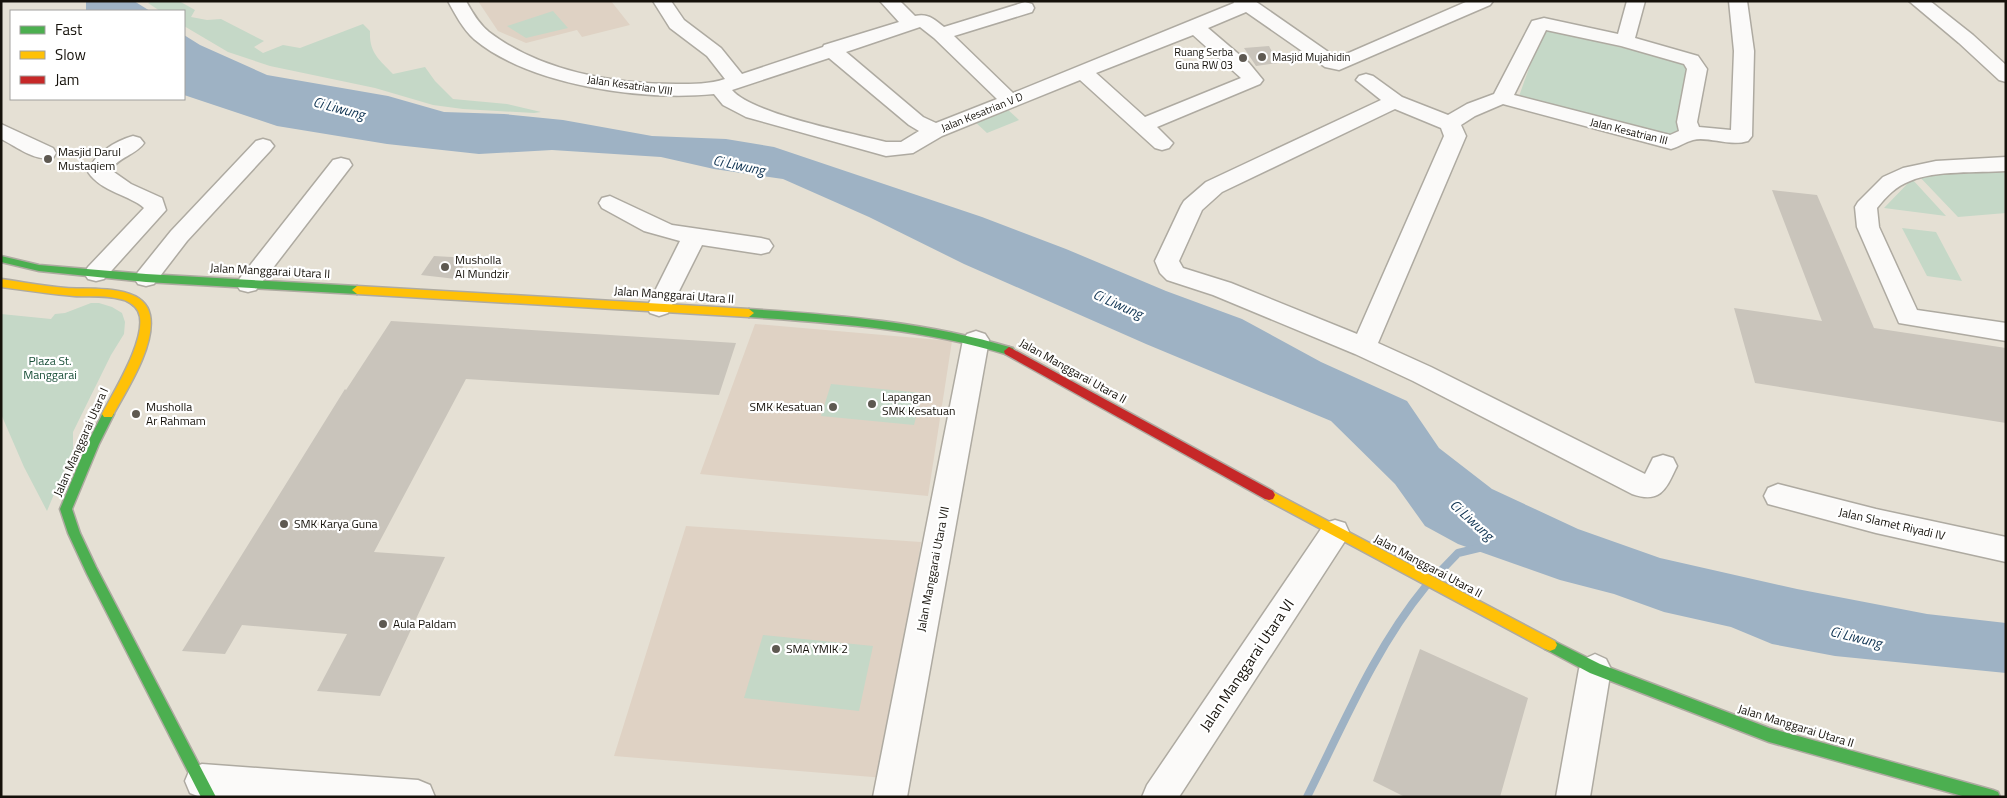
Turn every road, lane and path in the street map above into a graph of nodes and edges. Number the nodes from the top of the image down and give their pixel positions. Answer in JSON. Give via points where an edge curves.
{"nodes":[{"id":1,"x":457,"y":1,"type":"edge"},
{"id":2,"x":662,"y":1,"type":"edge"},
{"id":3,"x":888,"y":1,"type":"edge"},
{"id":4,"x":1484,"y":1,"type":"edge"},
{"id":5,"x":1636,"y":1,"type":"edge"},
{"id":6,"x":1738,"y":1,"type":"edge"},
{"id":7,"x":1918,"y":1,"type":"edge"},
{"id":8,"x":1244,"y":3,"type":"edge"},
{"id":9,"x":1025,"y":8,"type":"dead end"},
{"id":10,"x":910,"y":22,"type":"junction"},
{"id":11,"x":1195,"y":28,"type":"junction"},
{"id":12,"x":941,"y":34,"type":"junction"},
{"id":13,"x":1625,"y":41,"type":"junction"},
{"id":14,"x":831,"y":49,"type":"junction"},
{"id":15,"x":2006,"y":51,"type":"edge"},
{"id":16,"x":1982,"y":53,"type":"junction"},
{"id":17,"x":1083,"y":72,"type":"junction"},
{"id":18,"x":2006,"y":76,"type":"edge"},
{"id":19,"x":1366,"y":80,"type":"dead end"},
{"id":20,"x":728,"y":84,"type":"junction"},
{"id":21,"x":1502,"y":98,"type":"junction"},
{"id":22,"x":1010,"y":101,"type":"junction"},
{"id":23,"x":1395,"y":101,"type":"junction"},
{"id":24,"x":1450,"y":124,"type":"junction"},
{"id":25,"x":1143,"y":126,"type":"junction"},
{"id":26,"x":1,"y":130,"type":"edge"},
{"id":27,"x":935,"y":131,"type":"junction"},
{"id":28,"x":1690,"y":133,"type":"junction"},
{"id":29,"x":133,"y":143,"type":"dead end"},
{"id":30,"x":1162,"y":143,"type":"dead end"},
{"id":31,"x":263,"y":146,"type":"dead end"},
{"id":32,"x":45,"y":153,"type":"dead end"},
{"id":33,"x":2006,"y":164,"type":"edge"},
{"id":34,"x":341,"y":165,"type":"dead end"},
{"id":35,"x":610,"y":203,"type":"dead end"},
{"id":36,"x":695,"y":235,"type":"junction"},
{"id":37,"x":761,"y":246,"type":"dead end"},
{"id":38,"x":1,"y":259,"type":"edge"},
{"id":39,"x":96,"y":273,"type":"junction"},
{"id":40,"x":146,"y":278,"type":"junction"},
{"id":41,"x":1,"y":283,"type":"edge"},
{"id":42,"x":248,"y":284,"type":"junction"},
{"id":43,"x":658,"y":307,"type":"junction"},
{"id":44,"x":2006,"y":332,"type":"edge"},
{"id":45,"x":976,"y":340,"type":"junction"},
{"id":46,"x":1364,"y":347,"type":"junction"},
{"id":47,"x":1663,"y":466,"type":"dead end"},
{"id":48,"x":1778,"y":496,"type":"dead end"},
{"id":49,"x":1335,"y":532,"type":"junction"},
{"id":50,"x":2006,"y":550,"type":"edge"},
{"id":51,"x":1595,"y":669,"type":"junction"},
{"id":52,"x":205,"y":789,"type":"edge"},
{"id":53,"x":1978,"y":795,"type":"edge"},
{"id":54,"x":418,"y":797,"type":"edge"},
{"id":55,"x":890,"y":797,"type":"edge"},
{"id":56,"x":1159,"y":797,"type":"edge"},
{"id":57,"x":1573,"y":797,"type":"edge"}],
"edges":[{"from":1,"to":20,"type":"street","name":"Jalan Kesatrian VIII","via":[[481,36],[511,55],[566,75],[667,91],[695,92]]},
{"from":2,"to":20,"type":"street","name":"Jalan Kesatrian V D","via":[[677,24],[714,52]]},
{"from":3,"to":10,"type":"street"},
{"from":4,"to":8,"type":"street","via":[[1339,64],[1332,63]]},
{"from":5,"to":13,"type":"street"},
{"from":6,"to":28,"type":"street","name":"Jalan Kesatrian III","via":[[1743,35],[1741,136],[1730,138]]},
{"from":7,"to":16,"type":"street"},
{"from":8,"to":11,"type":"street","name":"Jalan Kesatrian V D"},
{"from":9,"to":12,"type":"street"},
{"from":10,"to":12,"type":"street","via":[[923,20]]},
{"from":10,"to":14,"type":"street","name":"Jalan Kesatrian VIII"},
{"from":11,"to":17,"type":"street","name":"Jalan Kesatrian V D"},
{"from":11,"to":25,"type":"street","via":[[1253,80]]},
{"from":12,"to":22,"type":"street"},
{"from":13,"to":21,"type":"street","via":[[1539,25]]},
{"from":13,"to":28,"type":"street","via":[[1691,60],[1695,65],[1688,122]]},
{"from":14,"to":20,"type":"street","name":"Jalan Kesatrian VIII"},
{"from":14,"to":27,"type":"street","via":[[916,121]]},
{"from":15,"to":16,"type":"street"},
{"from":16,"to":18,"type":"street"},
{"from":17,"to":22,"type":"street","name":"Jalan Kesatrian V D"},
{"from":17,"to":25,"type":"street"},
{"from":19,"to":23,"type":"street"},
{"from":20,"to":27,"type":"street","name":"Jalan Kesatrian V D","via":[[730,101],[752,113],[886,150],[905,148]]},
{"from":21,"to":24,"type":"street","via":[[1459,115]]},
{"from":21,"to":28,"type":"street","name":"Jalan Kesatrian III","via":[[1671,142]]},
{"from":22,"to":27,"type":"street","name":"Jalan Kesatrian V D"},
{"from":23,"to":24,"type":"street"},
{"from":23,"to":46,"type":"street","via":[[1214,187],[1192,206],[1167,261],[1175,274],[1222,289]]},
{"from":24,"to":46,"type":"street","via":[[1455,136],[1451,148]]},
{"from":25,"to":30,"type":"street"},
{"from":26,"to":32,"type":"street"},
{"from":29,"to":39,"type":"street","via":[[101,164],[99,172],[123,189],[154,203],[155,210]]},
{"from":31,"to":40,"type":"street","via":[[179,236]]},
{"from":33,"to":44,"type":"street","via":[[1930,169],[1902,175],[1883,187],[1866,207],[1868,227],[1908,317]]},
{"from":34,"to":42,"type":"street"},
{"from":35,"to":36,"type":"street","via":[[661,229]]},
{"from":36,"to":37,"type":"street"},
{"from":36,"to":43,"type":"street"},
{"from":38,"to":39,"type":"street","name":"Jalan Manggarai Utara II","via":[[39,268]]},
{"from":39,"to":40,"type":"street","name":"Jalan Manggarai Utara II"},
{"from":40,"to":42,"type":"street","name":"Jalan Manggarai Utara II"},
{"from":41,"to":52,"type":"street","name":"Jalan Manggarai Utara I","via":[[121,295],[140,305],[145,316],[142,343],[66,509],[91,570]]},
{"from":42,"to":43,"type":"street","name":"Jalan Manggarai Utara II"},
{"from":43,"to":45,"type":"street","name":"Jalan Manggarai Utara II","via":[[863,321]]},
{"from":45,"to":49,"type":"street","name":"Jalan Manggarai Utara II","via":[[1011,352]]},
{"from":45,"to":55,"type":"street","name":"Jalan Manggarai Utara VII"},
{"from":46,"to":47,"type":"street","via":[[1642,486],[1650,486],[1656,481]]},
{"from":48,"to":50,"type":"street","name":"Jalan Slamet Riyadi IV"},
{"from":49,"to":51,"type":"street","name":"Jalan Manggarai Utara II"},
{"from":49,"to":56,"type":"street","name":"Jalan Manggarai Utara VI"},
{"from":51,"to":53,"type":"street","name":"Jalan Manggarai Utara II","via":[[1769,735]]},
{"from":51,"to":57,"type":"street"},
{"from":52,"to":54,"type":"street"}]}
